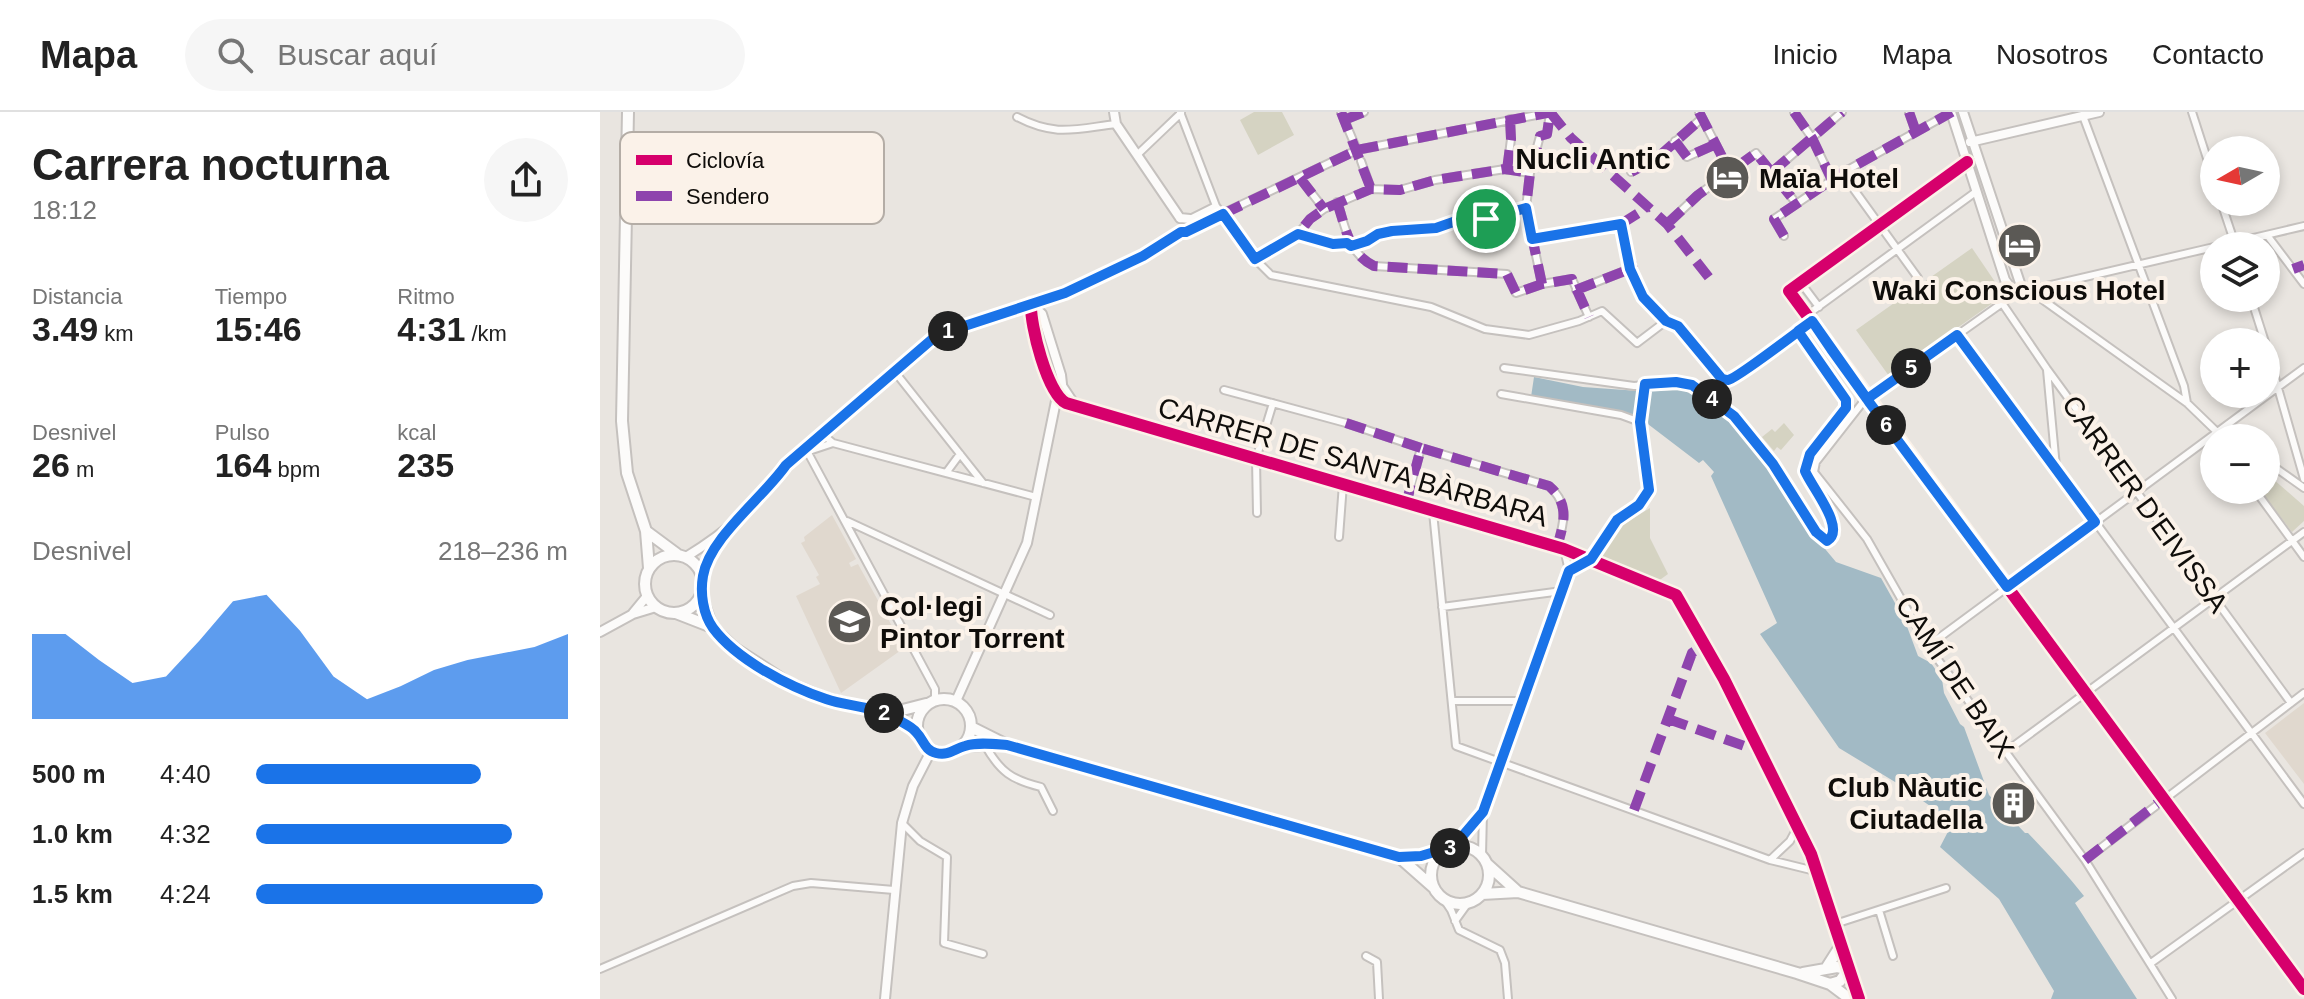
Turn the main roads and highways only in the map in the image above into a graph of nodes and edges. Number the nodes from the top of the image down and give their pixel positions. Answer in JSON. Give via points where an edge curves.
{"nodes":[{"id":1,"x":628,"y":112,"type":"edge"},
{"id":2,"x":628,"y":132,"type":"edge"},
{"id":3,"x":626,"y":224,"type":"edge"},
{"id":4,"x":646,"y":531,"type":"junction"},
{"id":5,"x":682,"y":556,"type":"junction"},
{"id":6,"x":649,"y":568,"type":"junction"},
{"id":7,"x":701,"y":596,"type":"junction"},
{"id":8,"x":676,"y":613,"type":"junction"},
{"id":9,"x":712,"y":627,"type":"junction"},
{"id":10,"x":932,"y":702,"type":"junction"},
{"id":11,"x":887,"y":714,"type":"junction"},
{"id":12,"x":971,"y":727,"type":"junction"},
{"id":13,"x":917,"y":732,"type":"junction"},
{"id":14,"x":1007,"y":745,"type":"junction"},
{"id":15,"x":963,"y":746,"type":"junction"},
{"id":16,"x":1443,"y":851,"type":"junction"},
{"id":17,"x":1399,"y":857,"type":"junction"},
{"id":18,"x":1485,"y":860,"type":"junction"},
{"id":19,"x":1434,"y":888,"type":"junction"},
{"id":20,"x":1518,"y":892,"type":"junction"},
{"id":21,"x":1482,"y":894,"type":"junction"},
{"id":22,"x":1841,"y":945,"type":"road end"},
{"id":23,"x":1827,"y":967,"type":"junction"},
{"id":24,"x":1797,"y":973,"type":"junction"},
{"id":25,"x":1830,"y":984,"type":"junction"},
{"id":26,"x":1850,"y":999,"type":"edge"}],
"edges":[{"from":1,"to":2,"type":"main road"},
{"from":3,"to":4,"type":"main road","via":[[622,421],[627,473]]},
{"from":4,"to":5,"type":"main road"},
{"from":4,"to":6,"type":"main road"},
{"from":5,"to":6,"type":"main road","via":[[662,557]]},
{"from":5,"to":7,"type":"main road","via":[[694,562],[703,577]]},
{"from":6,"to":8,"type":"main road","via":[[647,596],[656,607]]},
{"from":7,"to":8,"type":"main road","via":[[691,608]]},
{"from":7,"to":9,"type":"main road"},
{"from":8,"to":9,"type":"main road"},
{"from":9,"to":11,"type":"main road","via":[[788,683]]},
{"from":10,"to":11,"type":"main road"},
{"from":10,"to":12,"type":"main road","via":[[956,701],[967,712]]},
{"from":10,"to":13,"type":"main road","via":[[918,716]]},
{"from":11,"to":13,"type":"main road"},
{"from":12,"to":14,"type":"main road"},
{"from":12,"to":15,"type":"main road"},
{"from":13,"to":15,"type":"main road","via":[[931,751],[948,754]]},
{"from":14,"to":15,"type":"main road"},
{"from":14,"to":17,"type":"main road"},
{"from":16,"to":17,"type":"main road"},
{"from":16,"to":18,"type":"main road","via":[[1472,848]]},
{"from":16,"to":19,"type":"main road","via":[[1432,867]]},
{"from":17,"to":19,"type":"main road"},
{"from":18,"to":20,"type":"main road"},
{"from":18,"to":21,"type":"main road","via":[[1489,875]]},
{"from":19,"to":21,"type":"main road","via":[[1458,904]]},
{"from":20,"to":21,"type":"main road"},
{"from":20,"to":24,"type":"main road"},
{"from":22,"to":23,"type":"main road"},
{"from":23,"to":24,"type":"main road"},
{"from":23,"to":25,"type":"main road","via":[[1848,970]]},
{"from":24,"to":25,"type":"main road"},
{"from":25,"to":26,"type":"main road"}]}
